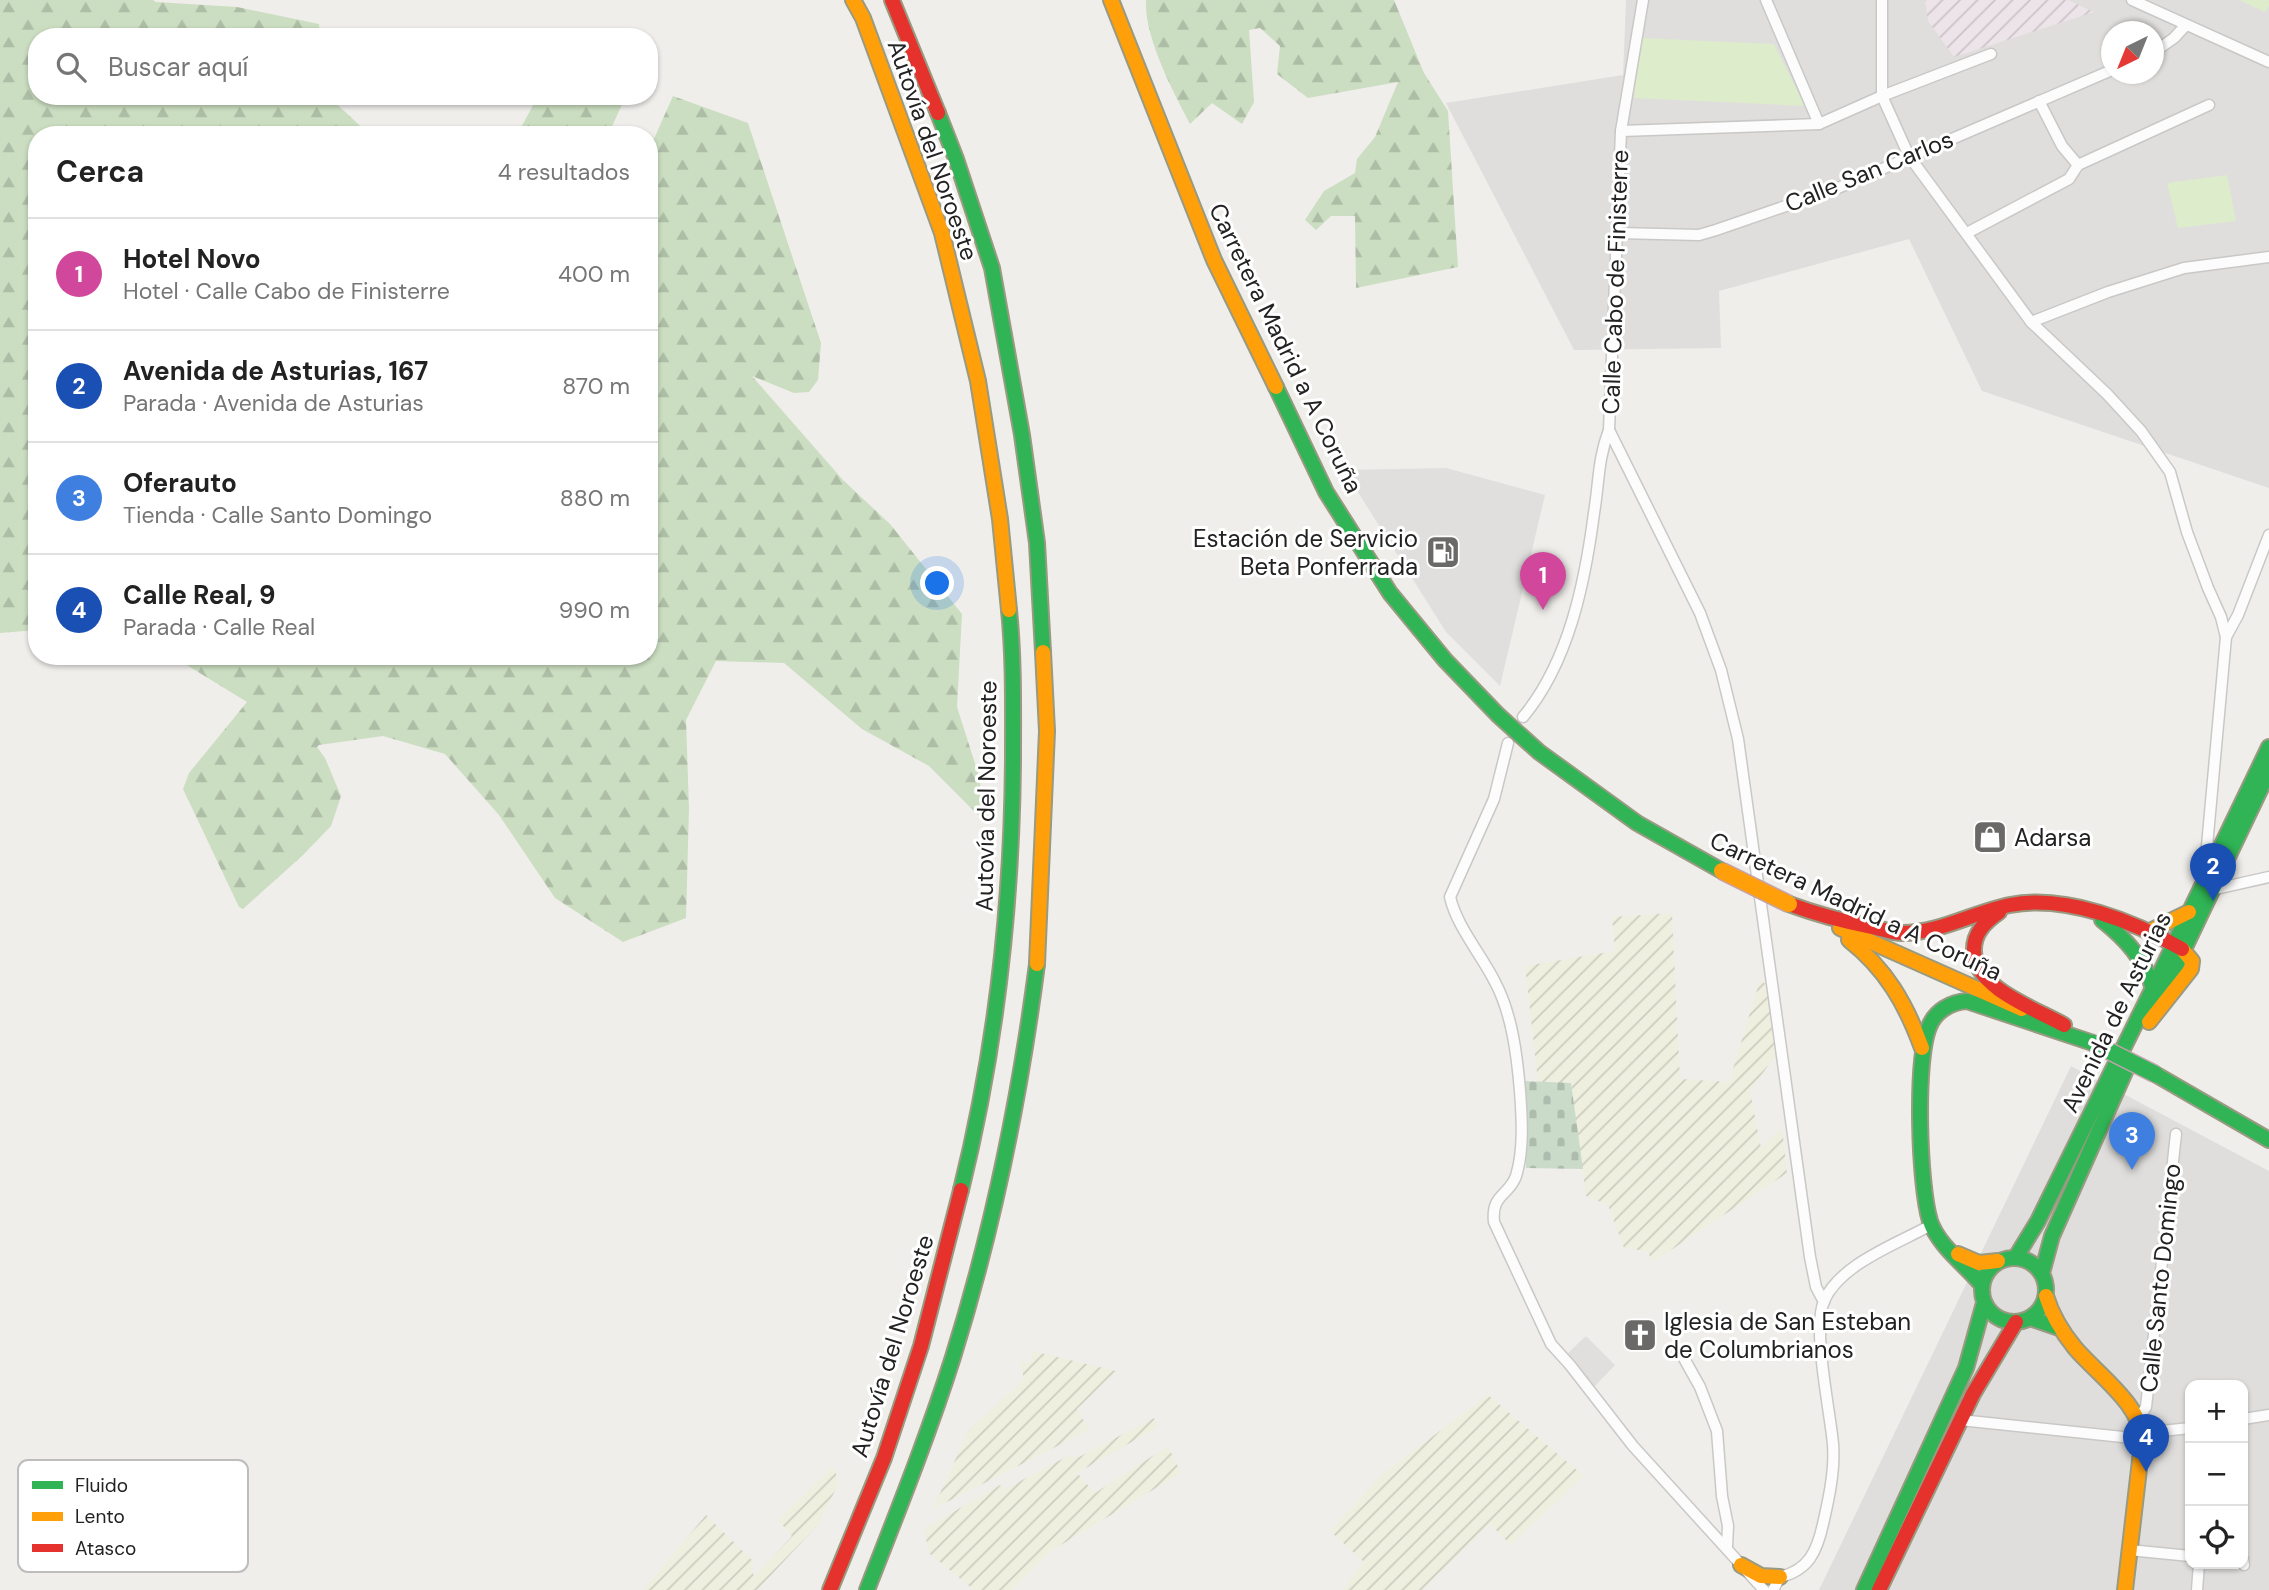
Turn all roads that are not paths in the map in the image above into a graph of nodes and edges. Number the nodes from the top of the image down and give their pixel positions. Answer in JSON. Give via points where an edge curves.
{"nodes":[{"id":1,"x":853,"y":0,"type":"edge"},
{"id":2,"x":892,"y":0,"type":"edge"},
{"id":3,"x":1111,"y":0,"type":"edge"},
{"id":4,"x":1643,"y":0,"type":"edge"},
{"id":5,"x":1766,"y":0,"type":"edge"},
{"id":6,"x":1882,"y":0,"type":"edge"},
{"id":7,"x":2133,"y":0,"type":"edge"},
{"id":8,"x":2186,"y":24,"type":"junction"},
{"id":9,"x":2164,"y":45,"type":"edge"},
{"id":10,"x":1992,"y":54,"type":"dead end"},
{"id":11,"x":2269,"y":62,"type":"edge"},
{"id":12,"x":2101,"y":75,"type":"edge"},
{"id":13,"x":1882,"y":96,"type":"junction"},
{"id":14,"x":2039,"y":101,"type":"junction"},
{"id":15,"x":2209,"y":105,"type":"dead end"},
{"id":16,"x":1819,"y":124,"type":"junction"},
{"id":17,"x":1621,"y":131,"type":"junction"},
{"id":18,"x":1909,"y":156,"type":"junction"},
{"id":19,"x":2078,"y":165,"type":"junction"},
{"id":20,"x":1619,"y":233,"type":"junction"},
{"id":21,"x":1966,"y":233,"type":"junction"},
{"id":22,"x":2269,"y":257,"type":"edge"},
{"id":23,"x":2031,"y":322,"type":"junction"},
{"id":24,"x":1609,"y":429,"type":"junction"},
{"id":25,"x":2269,"y":534,"type":"edge"},
{"id":26,"x":2226,"y":636,"type":"junction"},
{"id":27,"x":1523,"y":718,"type":"dead end"},
{"id":28,"x":1508,"y":743,"type":"dead end"},
{"id":29,"x":2269,"y":747,"type":"edge"},
{"id":30,"x":2269,"y":771,"type":"edge"},
{"id":31,"x":2212,"y":867,"type":"junction"},
{"id":32,"x":2269,"y":877,"type":"edge"},
{"id":33,"x":2211,"y":890,"type":"junction"},
{"id":34,"x":1789,"y":904,"type":"junction"},
{"id":35,"x":2009,"y":905,"type":"junction"},
{"id":36,"x":2189,"y":912,"type":"junction"},
{"id":37,"x":2094,"y":914,"type":"junction"},
{"id":38,"x":2152,"y":930,"type":"junction"},
{"id":39,"x":2175,"y":945,"type":"junction"},
{"id":40,"x":2146,"y":965,"type":"junction"},
{"id":41,"x":2153,"y":988,"type":"junction"},
{"id":42,"x":2093,"y":1044,"type":"junction"},
{"id":43,"x":1922,"y":1048,"type":"junction"},
{"id":44,"x":2176,"y":1134,"type":"dead end"},
{"id":45,"x":2269,"y":1140,"type":"edge"},
{"id":46,"x":1931,"y":1225,"type":"junction"},
{"id":47,"x":1952,"y":1251,"type":"junction"},
{"id":48,"x":2016,"y":1257,"type":"junction"},
{"id":49,"x":1998,"y":1261,"type":"junction"},
{"id":50,"x":2042,"y":1273,"type":"junction"},
{"id":51,"x":1982,"y":1284,"type":"junction"},
{"id":52,"x":2046,"y":1296,"type":"junction"},
{"id":53,"x":1824,"y":1302,"type":"junction"},
{"id":54,"x":1984,"y":1303,"type":"junction"},
{"id":55,"x":2023,"y":1320,"type":"junction"},
{"id":56,"x":2059,"y":1328,"type":"junction"},
{"id":57,"x":1681,"y":1353,"type":"dead end"},
{"id":58,"x":911,"y":1373,"type":"junction"},
{"id":59,"x":2269,"y":1415,"type":"edge"},
{"id":60,"x":2248,"y":1418,"type":"edge"},
{"id":61,"x":1960,"y":1420,"type":"junction"},
{"id":62,"x":2185,"y":1428,"type":"edge"},
{"id":63,"x":2141,"y":1430,"type":"junction"},
{"id":64,"x":1727,"y":1547,"type":"junction"},
{"id":65,"x":2129,"y":1550,"type":"junction"},
{"id":66,"x":2185,"y":1556,"type":"edge"},
{"id":67,"x":1741,"y":1565,"type":"junction"},
{"id":68,"x":2199,"y":1569,"type":"edge"},
{"id":69,"x":1776,"y":1584,"type":"edge"},
{"id":70,"x":823,"y":1590,"type":"edge"},
{"id":71,"x":830,"y":1590,"type":"edge"},
{"id":72,"x":867,"y":1590,"type":"edge"},
{"id":73,"x":1764,"y":1590,"type":"edge"},
{"id":74,"x":1864,"y":1590,"type":"edge"},
{"id":75,"x":1879,"y":1590,"type":"edge"},
{"id":76,"x":2125,"y":1590,"type":"edge"},
{"id":77,"x":2197,"y":1590,"type":"edge"}],
"edges":[{"from":1,"to":58,"type":"main road","name":"Autovía del Noroeste","via":[[942,233],[978,381],[1010,618],[1012,845],[1003,956],[975,1133]]},
{"from":2,"to":72,"type":"main road","name":"Autovía del Noroeste","via":[[957,159],[992,268],[1037,543],[1047,731],[1039,952],[1025,1056],[993,1209],[953,1356]]},
{"from":3,"to":34,"type":"main road","name":"Carretera Madrid a A Coruña","bridge":true,"via":[[1214,260],[1326,492],[1390,593],[1445,660],[1538,752],[1637,823]]},
{"from":4,"to":17,"type":"street","name":"Calle Cabo de Finisterre"},
{"from":5,"to":16,"type":"street"},
{"from":6,"to":13,"type":"street"},
{"from":7,"to":8,"type":"street"},
{"from":8,"to":9,"type":"street"},
{"from":8,"to":11,"type":"street"},
{"from":10,"to":13,"type":"street"},
{"from":12,"to":14,"type":"street","name":"Calle San Carlos"},
{"from":13,"to":16,"type":"street"},
{"from":13,"to":18,"type":"street"},
{"from":14,"to":18,"type":"street","name":"Calle San Carlos"},
{"from":14,"to":19,"type":"street","via":[[2062,146]]},
{"from":15,"to":19,"type":"street"},
{"from":16,"to":17,"type":"street"},
{"from":17,"to":20,"type":"street","name":"Calle Cabo de Finisterre"},
{"from":18,"to":20,"type":"street","name":"Calle San Carlos","via":[[1838,188],[1699,234]]},
{"from":18,"to":21,"type":"street"},
{"from":19,"to":21,"type":"street","via":[[2069,178]]},
{"from":20,"to":24,"type":"street","name":"Calle Cabo de Finisterre"},
{"from":21,"to":23,"type":"street"},
{"from":22,"to":23,"type":"street","via":[[2184,268]]},
{"from":23,"to":26,"type":"street","via":[[2107,394],[2170,472]]},
{"from":24,"to":27,"type":"street","name":"Calle Cabo de Finisterre","via":[[1600,453],[1586,572],[1572,624]]},
{"from":24,"to":53,"type":"street","via":[[1700,613],[1721,670],[1738,739],[1811,1257],[1816,1287]]},
{"from":25,"to":26,"type":"street"},
{"from":26,"to":31,"type":"street","via":[[2206,857]]},
{"from":28,"to":64,"type":"street","via":[[1494,799],[1450,897],[1497,985],[1514,1041],[1521,1136],[1515,1180],[1495,1202],[1494,1222],[1551,1344],[1633,1446]]},
{"from":29,"to":31,"type":"main road","name":"Avenida de Asturias"},
{"from":30,"to":33,"type":"main road","name":"Avenida de Asturias"},
{"from":31,"to":36,"type":"main road","name":"Avenida de Asturias"},
{"from":32,"to":33,"type":"street"},
{"from":33,"to":39,"type":"main road","name":"Avenida de Asturias"},
{"from":34,"to":35,"type":"main road","via":[[1830,919],[1902,933],[1943,926]]},
{"from":34,"to":42,"type":"main road","name":"Carretera Madrid a A Coruña"},
{"from":34,"to":43,"type":"main road","via":[[1852,942],[1881,968],[1900,993]]},
{"from":35,"to":37,"type":"main road","via":[[2061,904]]},
{"from":35,"to":42,"type":"main road","via":[[1987,920],[1975,937],[1978,970],[1991,983]]},
{"from":36,"to":38,"type":"main road"},
{"from":36,"to":39,"type":"main road","name":"Avenida de Asturias"},
{"from":37,"to":38,"type":"main road"},
{"from":37,"to":40,"type":"main road","via":[[2125,939]]},
{"from":38,"to":39,"type":"main road"},
{"from":39,"to":40,"type":"main road","via":[[2158,944]]},
{"from":39,"to":41,"type":"main road","name":"Avenida de Asturias"},
{"from":39,"to":50,"type":"main road","name":"Avenida de Asturias","via":[[2191,958],[2190,969],[2149,1022],[2052,1236]]},
{"from":40,"to":41,"type":"main road"},
{"from":41,"to":48,"type":"main road","name":"Avenida de Asturias"},
{"from":42,"to":43,"type":"main road","via":[[1982,1005],[1957,1001],[1939,1013]]},
{"from":42,"to":45,"type":"main road","name":"Carretera Madrid a A Coruña","bridge":true},
{"from":43,"to":46,"type":"main road","via":[[1922,1167]]},
{"from":44,"to":63,"type":"street","name":"Calle Santo Domingo"},
{"from":46,"to":47,"type":"main road"},
{"from":46,"to":53,"type":"street","via":[[1856,1265],[1840,1278]]},
{"from":47,"to":49,"type":"main road","via":[[1979,1263]]},
{"from":47,"to":51,"type":"main road"},
{"from":48,"to":49,"type":"main road"},
{"from":48,"to":50,"type":"main road"},
{"from":49,"to":51,"type":"main road","via":[[1986,1272]]},
{"from":50,"to":52,"type":"main road"},
{"from":51,"to":54,"type":"main road"},
{"from":52,"to":55,"type":"main road","via":[[2040,1308]]},
{"from":52,"to":56,"type":"main road"},
{"from":53,"to":69,"type":"street","via":[[1819,1329],[1833,1447],[1828,1502],[1812,1558]]},
{"from":54,"to":55,"type":"main road","via":[[2002,1320]]},
{"from":54,"to":74,"type":"main road","via":[[1966,1368]]},
{"from":55,"to":56,"type":"main road"},
{"from":55,"to":61,"type":"main road"},
{"from":56,"to":63,"type":"main road","via":[[2129,1405]]},
{"from":57,"to":64,"type":"street","via":[[1717,1431]]},
{"from":58,"to":70,"type":"main road"},
{"from":58,"to":71,"type":"main road","name":"Autovía del Noroeste","via":[[884,1458]]},
{"from":59,"to":60,"type":"street"},
{"from":61,"to":63,"type":"street"},
{"from":61,"to":75,"type":"main road"},
{"from":62,"to":63,"type":"street"},
{"from":63,"to":65,"type":"main road"},
{"from":64,"to":67,"type":"street"},
{"from":65,"to":66,"type":"street"},
{"from":65,"to":76,"type":"main road"},
{"from":67,"to":69,"type":"main road"},
{"from":67,"to":73,"type":"street"},
{"from":68,"to":77,"type":"street"}]}
